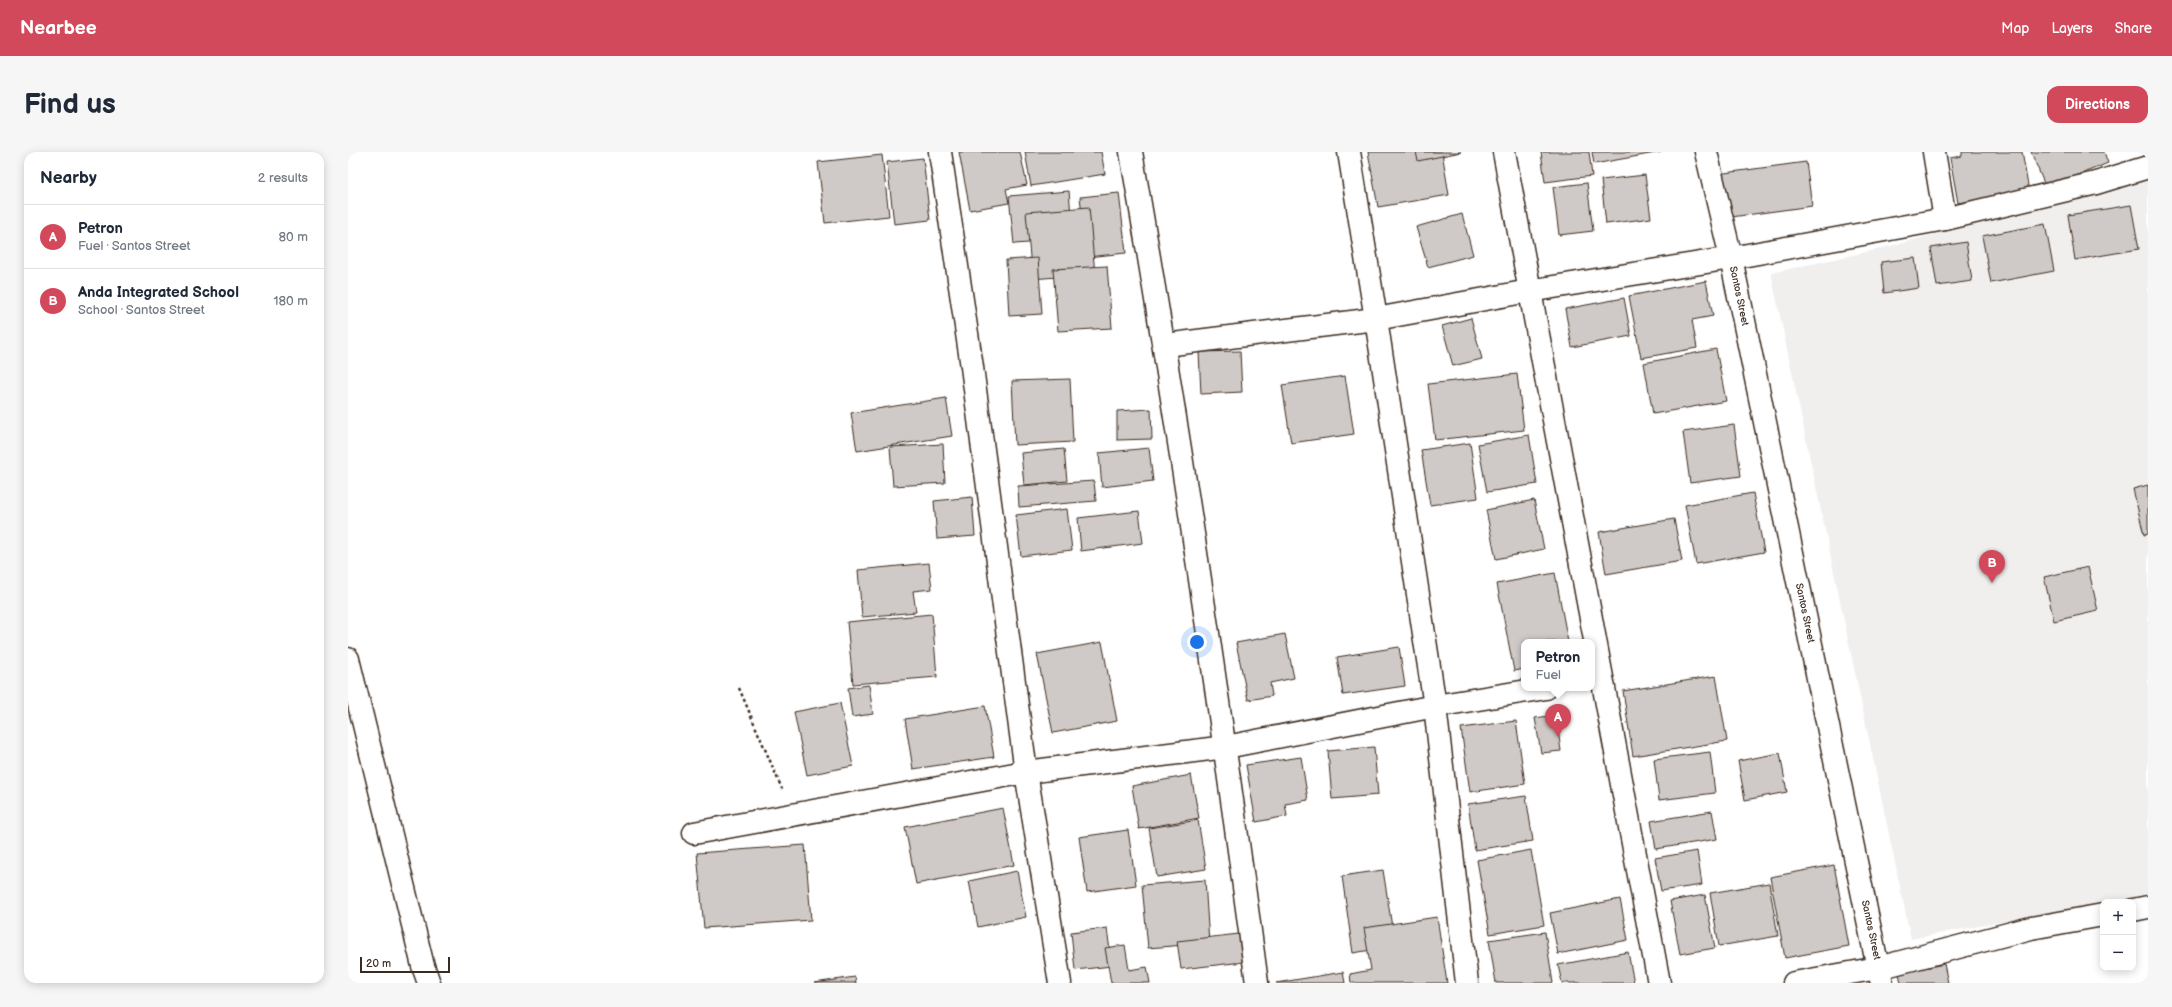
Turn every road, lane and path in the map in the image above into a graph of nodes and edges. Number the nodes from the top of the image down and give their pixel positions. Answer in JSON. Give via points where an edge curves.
{"nodes":[{"id":1,"x":940,"y":152,"type":"edge"},
{"id":2,"x":1131,"y":152,"type":"edge"},
{"id":3,"x":1349,"y":152,"type":"edge"},
{"id":4,"x":1504,"y":152,"type":"edge"},
{"id":5,"x":1706,"y":152,"type":"edge"},
{"id":6,"x":1934,"y":152,"type":"edge"},
{"id":7,"x":2148,"y":167,"type":"edge"},
{"id":8,"x":1945,"y":220,"type":"junction"},
{"id":9,"x":1731,"y":258,"type":"junction"},
{"id":10,"x":1530,"y":291,"type":"junction"},
{"id":11,"x":1376,"y":319,"type":"junction"},
{"id":12,"x":1165,"y":345,"type":"junction"},
{"id":13,"x":1590,"y":639,"type":"edge"},
{"id":14,"x":348,"y":659,"type":"edge"},
{"id":15,"x":1595,"y":668,"type":"edge"},
{"id":16,"x":1597,"y":680,"type":"edge"},
{"id":17,"x":739,"y":688,"type":"dead end"},
{"id":18,"x":1528,"y":691,"type":"edge"},
{"id":19,"x":1435,"y":706,"type":"junction"},
{"id":20,"x":1226,"y":747,"type":"junction"},
{"id":21,"x":1026,"y":772,"type":"junction"},
{"id":22,"x":792,"y":815,"type":"junction"},
{"id":23,"x":694,"y":833,"type":"dead end"},
{"id":24,"x":2148,"y":907,"type":"edge"},
{"id":25,"x":2136,"y":909,"type":"edge"},
{"id":26,"x":2100,"y":916,"type":"edge"},
{"id":27,"x":1880,"y":975,"type":"edge"},
{"id":28,"x":429,"y":983,"type":"edge"},
{"id":29,"x":1060,"y":983,"type":"edge"},
{"id":30,"x":1257,"y":983,"type":"edge"},
{"id":31,"x":1467,"y":983,"type":"edge"},
{"id":32,"x":1659,"y":983,"type":"edge"},
{"id":33,"x":1794,"y":983,"type":"edge"}],
"edges":[{"from":1,"to":21,"type":"street","via":[[972,367]]},
{"from":2,"to":12,"type":"street"},
{"from":3,"to":11,"type":"street"},
{"from":4,"to":10,"type":"street"},
{"from":5,"to":9,"type":"street","name":"Santos Street"},
{"from":6,"to":8,"type":"street"},
{"from":7,"to":8,"type":"street","via":[[2096,183]]},
{"from":8,"to":9,"type":"street"},
{"from":9,"to":10,"type":"street"},
{"from":9,"to":27,"type":"street","name":"Santos Street"},
{"from":10,"to":11,"type":"street"},
{"from":10,"to":13,"type":"street"},
{"from":11,"to":12,"type":"street"},
{"from":11,"to":19,"type":"street"},
{"from":12,"to":20,"type":"street"},
{"from":14,"to":28,"type":"street"},
{"from":15,"to":16,"type":"street"},
{"from":16,"to":32,"type":"street"},
{"from":17,"to":22,"type":"path"},
{"from":18,"to":19,"type":"street"},
{"from":19,"to":20,"type":"street"},
{"from":19,"to":31,"type":"street"},
{"from":20,"to":21,"type":"street"},
{"from":20,"to":30,"type":"street"},
{"from":21,"to":22,"type":"street"},
{"from":21,"to":29,"type":"street"},
{"from":22,"to":23,"type":"street"},
{"from":24,"to":25,"type":"street"},
{"from":26,"to":27,"type":"street","via":[[2031,928]]},
{"from":27,"to":33,"type":"street"}]}
